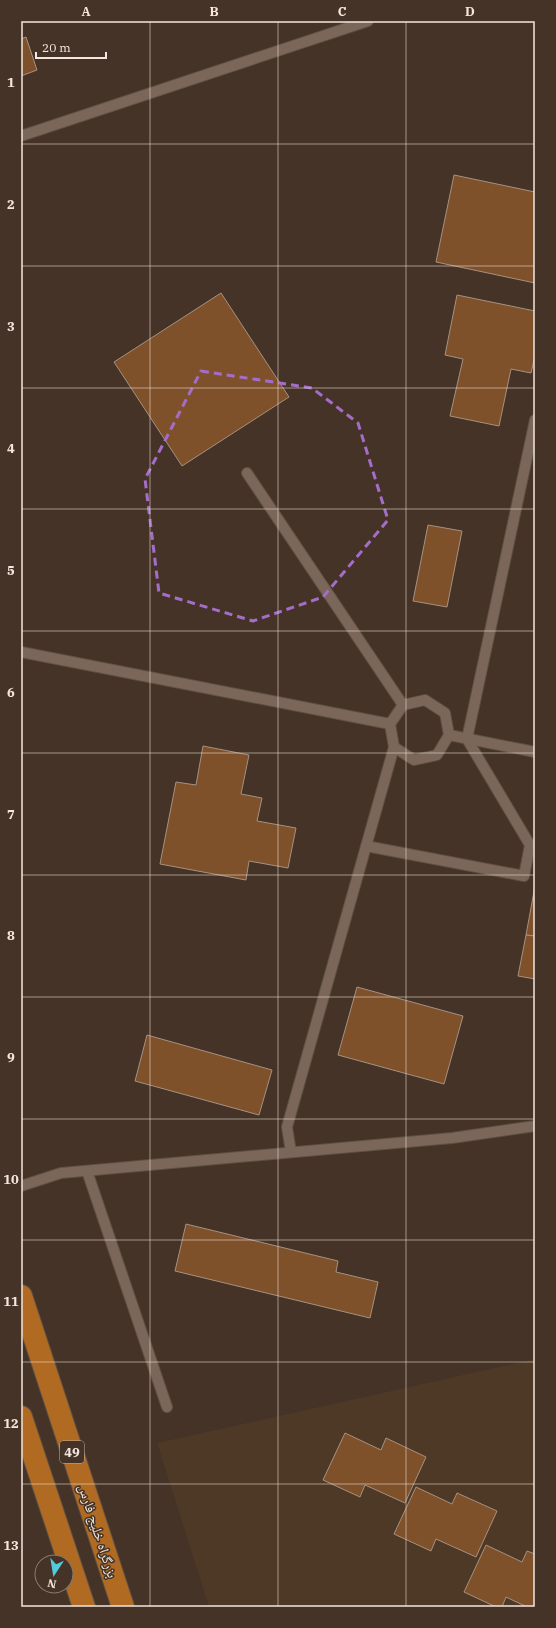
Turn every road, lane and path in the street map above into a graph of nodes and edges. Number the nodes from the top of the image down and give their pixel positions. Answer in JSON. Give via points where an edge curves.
{"nodes":[{"id":1,"x":368,"y":21,"type":"edge"},
{"id":2,"x":21,"y":136,"type":"edge"},
{"id":3,"x":535,"y":420,"type":"edge"},
{"id":4,"x":247,"y":473,"type":"dead end"},
{"id":5,"x":21,"y":652,"type":"edge"},
{"id":6,"x":403,"y":705,"type":"junction"},
{"id":7,"x":390,"y":724,"type":"junction"},
{"id":8,"x":450,"y":735,"type":"junction"},
{"id":9,"x":467,"y":739,"type":"junction"},
{"id":10,"x":394,"y":747,"type":"junction"},
{"id":11,"x":535,"y":752,"type":"edge"},
{"id":12,"x":366,"y":846,"type":"junction"},
{"id":13,"x":535,"y":1126,"type":"edge"},
{"id":14,"x":291,"y":1152,"type":"junction"},
{"id":15,"x":87,"y":1171,"type":"junction"},
{"id":16,"x":21,"y":1186,"type":"edge"},
{"id":17,"x":21,"y":1296,"type":"edge"},
{"id":18,"x":167,"y":1407,"type":"dead end"},
{"id":19,"x":21,"y":1416,"type":"edge"},
{"id":20,"x":84,"y":1607,"type":"edge"},
{"id":21,"x":123,"y":1607,"type":"edge"}],
"edges":[{"from":1,"to":2,"type":"lane"},
{"from":3,"to":9,"type":"lane"},
{"from":4,"to":6,"type":"lane"},
{"from":5,"to":7,"type":"lane"},
{"from":6,"to":7,"type":"lane"},
{"from":6,"to":8,"type":"lane","via":[[425,700],[445,713]]},
{"from":7,"to":10,"type":"lane"},
{"from":8,"to":9,"type":"lane"},
{"from":8,"to":10,"type":"lane","via":[[437,755],[414,760]]},
{"from":9,"to":11,"type":"lane"},
{"from":9,"to":12,"type":"lane","via":[[530,845],[524,876]]},
{"from":10,"to":12,"type":"lane"},
{"from":12,"to":14,"type":"lane","via":[[287,1127]]},
{"from":13,"to":14,"type":"lane","via":[[452,1138]]},
{"from":14,"to":15,"type":"lane"},
{"from":15,"to":16,"type":"lane","via":[[61,1173]]},
{"from":15,"to":18,"type":"lane"},
{"from":17,"to":21,"type":"highway","name":"بزرگراه خلیج فارس","number":"49"},
{"from":19,"to":20,"type":"highway"}]}
